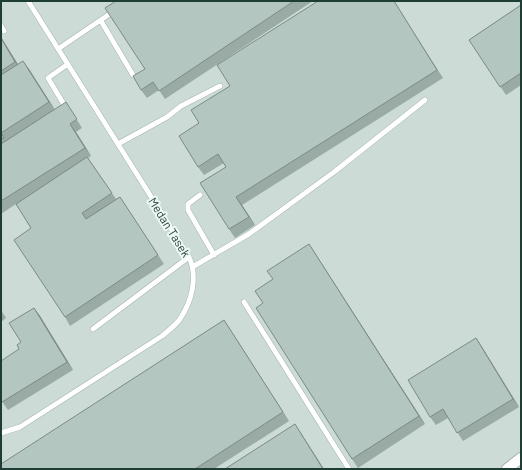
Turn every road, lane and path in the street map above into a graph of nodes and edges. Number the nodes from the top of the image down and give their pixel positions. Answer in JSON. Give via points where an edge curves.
{"nodes":[{"id":1,"x":28,"y":1,"type":"edge"},
{"id":2,"x":117,"y":9,"type":"edge"},
{"id":3,"x":101,"y":21,"type":"junction"},
{"id":4,"x":58,"y":49,"type":"junction"},
{"id":5,"x":68,"y":64,"type":"junction"},
{"id":6,"x":133,"y":75,"type":"edge"},
{"id":7,"x":220,"y":86,"type":"dead end"},
{"id":8,"x":425,"y":100,"type":"dead end"},
{"id":9,"x":57,"y":112,"type":"edge"},
{"id":10,"x":118,"y":144,"type":"junction"},
{"id":11,"x":200,"y":195,"type":"dead end"},
{"id":12,"x":214,"y":255,"type":"junction"},
{"id":13,"x":189,"y":256,"type":"junction"},
{"id":14,"x":194,"y":266,"type":"junction"},
{"id":15,"x":244,"y":302,"type":"dead end"},
{"id":16,"x":93,"y":330,"type":"dead end"},
{"id":17,"x":1,"y":433,"type":"edge"},
{"id":18,"x":521,"y":458,"type":"edge"},
{"id":19,"x":349,"y":469,"type":"edge"},
{"id":20,"x":507,"y":469,"type":"edge"}],
"edges":[{"from":1,"to":4,"type":"lane","name":"Medan Tasek"},
{"from":2,"to":3,"type":"lane"},
{"from":3,"to":4,"type":"lane"},
{"from":3,"to":6,"type":"lane"},
{"from":4,"to":5,"type":"lane","name":"Medan Tasek"},
{"from":5,"to":9,"type":"lane","via":[[48,78],[63,103],[63,108]]},
{"from":5,"to":10,"type":"lane","name":"Medan Tasek"},
{"from":7,"to":10,"type":"lane"},
{"from":8,"to":12,"type":"lane","via":[[334,172],[249,234]]},
{"from":10,"to":13,"type":"lane","name":"Medan Tasek"},
{"from":11,"to":12,"type":"lane","via":[[188,204],[188,210]]},
{"from":12,"to":14,"type":"lane"},
{"from":13,"to":14,"type":"lane","name":"Medan Tasek"},
{"from":13,"to":16,"type":"lane"},
{"from":14,"to":17,"type":"lane","name":"Medan Tasek","via":[[192,295],[180,320],[162,336],[20,427]]},
{"from":15,"to":19,"type":"lane"},
{"from":18,"to":20,"type":"street"}]}
